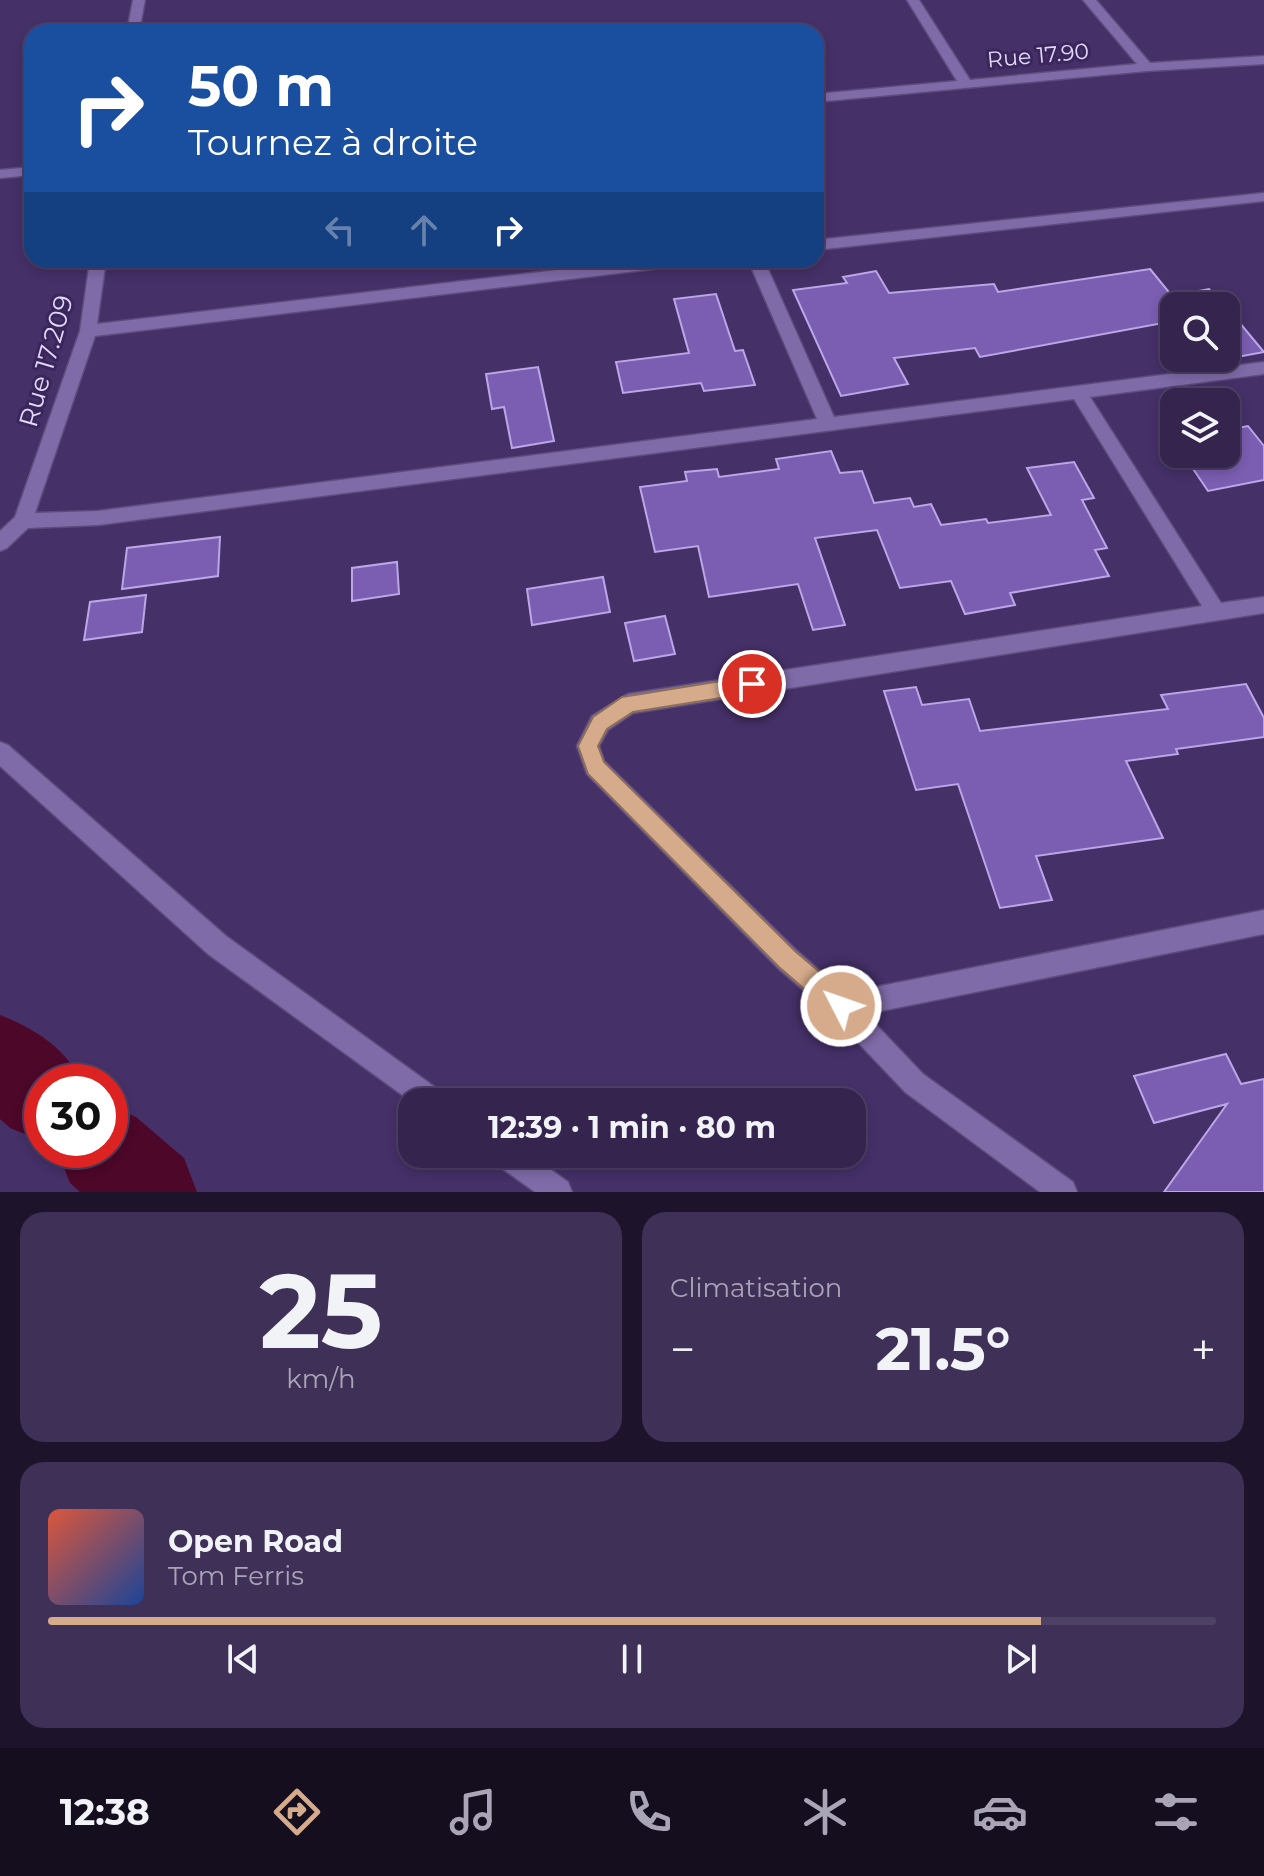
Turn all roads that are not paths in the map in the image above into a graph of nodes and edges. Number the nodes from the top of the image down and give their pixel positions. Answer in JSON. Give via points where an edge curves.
{"nodes":[{"id":1,"x":139,"y":0,"type":"edge"},
{"id":2,"x":913,"y":0,"type":"edge"},
{"id":3,"x":1089,"y":0,"type":"edge"},
{"id":4,"x":134,"y":24,"type":"edge"},
{"id":5,"x":1264,"y":60,"type":"edge"},
{"id":6,"x":1147,"y":67,"type":"junction"},
{"id":7,"x":966,"y":84,"type":"junction"},
{"id":8,"x":824,"y":97,"type":"edge"},
{"id":9,"x":24,"y":172,"type":"edge"},
{"id":10,"x":0,"y":174,"type":"edge"},
{"id":11,"x":1264,"y":197,"type":"edge"},
{"id":12,"x":824,"y":244,"type":"edge"},
{"id":13,"x":97,"y":268,"type":"edge"},
{"id":14,"x":619,"y":268,"type":"edge"},
{"id":15,"x":760,"y":268,"type":"edge"},
{"id":16,"x":88,"y":331,"type":"junction"},
{"id":17,"x":1264,"y":368,"type":"edge"},
{"id":18,"x":1078,"y":391,"type":"junction"},
{"id":19,"x":829,"y":426,"type":"junction"},
{"id":20,"x":23,"y":521,"type":"junction"},
{"id":21,"x":0,"y":543,"type":"edge"},
{"id":22,"x":1264,"y":605,"type":"edge"},
{"id":23,"x":1216,"y":612,"type":"junction"},
{"id":24,"x":0,"y":752,"type":"edge"},
{"id":25,"x":1264,"y":922,"type":"edge"},
{"id":26,"x":841,"y":1006,"type":"junction"},
{"id":27,"x":415,"y":1088,"type":"edge"},
{"id":28,"x":525,"y":1168,"type":"edge"},
{"id":29,"x":558,"y":1192,"type":"edge"},
{"id":30,"x":1063,"y":1192,"type":"edge"}],
"edges":[{"from":1,"to":4,"type":"street"},
{"from":2,"to":7,"type":"street"},
{"from":3,"to":6,"type":"street"},
{"from":5,"to":6,"type":"street","name":"Rue 17.90"},
{"from":6,"to":7,"type":"street","name":"Rue 17.90"},
{"from":7,"to":8,"type":"street","name":"Rue 17.90"},
{"from":9,"to":10,"type":"street"},
{"from":11,"to":12,"type":"street"},
{"from":13,"to":16,"type":"street","name":"Rue 17.209"},
{"from":14,"to":16,"type":"street"},
{"from":15,"to":19,"type":"street"},
{"from":16,"to":20,"type":"street","name":"Rue 17.209"},
{"from":17,"to":18,"type":"street"},
{"from":18,"to":19,"type":"street"},
{"from":18,"to":23,"type":"street"},
{"from":19,"to":20,"type":"street","via":[[98,518]]},
{"from":20,"to":21,"type":"street"},
{"from":22,"to":23,"type":"street"},
{"from":23,"to":26,"type":"street","via":[[628,704],[600,723],[588,746],[595,767]]},
{"from":24,"to":27,"type":"street","via":[[217,945]]},
{"from":25,"to":26,"type":"street"},
{"from":26,"to":30,"type":"street","via":[[914,1083]]},
{"from":28,"to":29,"type":"street"}]}
